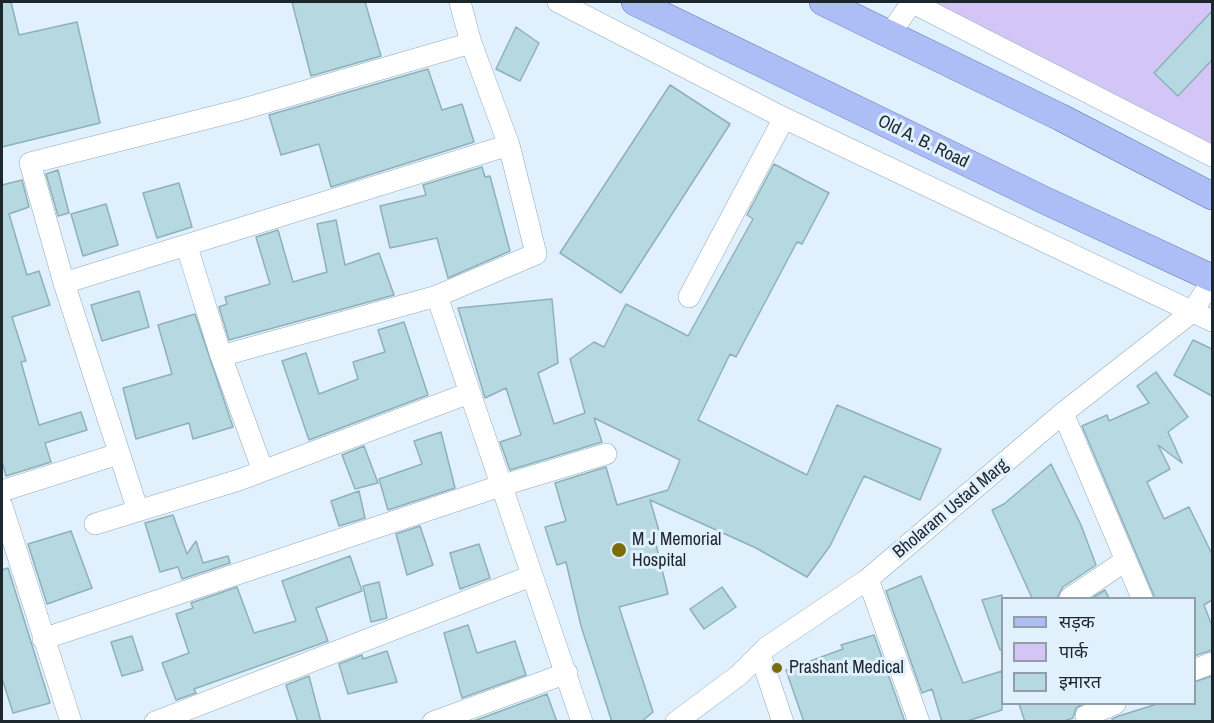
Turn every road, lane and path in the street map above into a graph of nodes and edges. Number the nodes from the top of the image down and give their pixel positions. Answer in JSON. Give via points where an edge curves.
{"nodes":[{"id":1,"x":460,"y":2,"type":"edge"},
{"id":2,"x":558,"y":2,"type":"edge"},
{"id":3,"x":635,"y":2,"type":"edge"},
{"id":4,"x":823,"y":2,"type":"edge"},
{"id":5,"x":912,"y":2,"type":"edge"},
{"id":6,"x":890,"y":34,"type":"junction"},
{"id":7,"x":471,"y":43,"type":"junction"},
{"id":8,"x":784,"y":118,"type":"junction"},
{"id":9,"x":509,"y":145,"type":"junction"},
{"id":10,"x":1212,"y":156,"type":"edge"},
{"id":11,"x":1212,"y":196,"type":"edge"},
{"id":12,"x":187,"y":247,"type":"junction"},
{"id":13,"x":1212,"y":280,"type":"edge"},
{"id":14,"x":64,"y":283,"type":"junction"},
{"id":15,"x":437,"y":296,"type":"junction"},
{"id":16,"x":689,"y":297,"type":"dead end"},
{"id":17,"x":1191,"y":312,"type":"junction"},
{"id":18,"x":1212,"y":321,"type":"edge"},
{"id":19,"x":221,"y":356,"type":"junction"},
{"id":20,"x":469,"y":393,"type":"junction"},
{"id":21,"x":1063,"y":413,"type":"junction"},
{"id":22,"x":118,"y":454,"type":"junction"},
{"id":23,"x":606,"y":454,"type":"dead end"},
{"id":24,"x":263,"y":471,"type":"junction"},
{"id":25,"x":500,"y":486,"type":"junction"},
{"id":26,"x":2,"y":491,"type":"edge"},
{"id":27,"x":2,"y":506,"type":"edge"},
{"id":28,"x":138,"y":511,"type":"junction"},
{"id":29,"x":95,"y":524,"type":"dead end"},
{"id":30,"x":1125,"y":561,"type":"junction"},
{"id":31,"x":531,"y":576,"type":"junction"},
{"id":32,"x":868,"y":579,"type":"junction"},
{"id":33,"x":1071,"y":597,"type":"edge"},
{"id":34,"x":1142,"y":597,"type":"edge"},
{"id":35,"x":42,"y":639,"type":"junction"},
{"id":36,"x":760,"y":654,"type":"junction"},
{"id":37,"x":1212,"y":663,"type":"edge"},
{"id":38,"x":1196,"y":669,"type":"edge"},
{"id":39,"x":567,"y":673,"type":"junction"},
{"id":40,"x":1113,"y":705,"type":"edge"},
{"id":41,"x":71,"y":722,"type":"edge"},
{"id":42,"x":155,"y":722,"type":"edge"},
{"id":43,"x":433,"y":722,"type":"edge"},
{"id":44,"x":582,"y":722,"type":"edge"},
{"id":45,"x":676,"y":722,"type":"edge"},
{"id":46,"x":783,"y":722,"type":"edge"},
{"id":47,"x":919,"y":722,"type":"edge"},
{"id":48,"x":1087,"y":722,"type":"edge"}],
"edges":[{"from":1,"to":7,"type":"street"},
{"from":2,"to":8,"type":"street"},
{"from":3,"to":13,"type":"main road","name":"Old A. B. Road"},
{"from":4,"to":6,"type":"main road"},
{"from":5,"to":6,"type":"street"},
{"from":5,"to":10,"type":"street"},
{"from":6,"to":11,"type":"main road"},
{"from":7,"to":9,"type":"street"},
{"from":7,"to":14,"type":"street","via":[[240,110],[30,163]]},
{"from":8,"to":16,"type":"street"},
{"from":8,"to":17,"type":"street"},
{"from":9,"to":12,"type":"street"},
{"from":9,"to":15,"type":"street","via":[[536,254]]},
{"from":12,"to":14,"type":"street"},
{"from":12,"to":19,"type":"street"},
{"from":13,"to":17,"type":"street","name":"Bholaram Ustad Marg"},
{"from":14,"to":22,"type":"street"},
{"from":15,"to":19,"type":"street"},
{"from":15,"to":20,"type":"street"},
{"from":17,"to":18,"type":"street"},
{"from":17,"to":21,"type":"street","name":"Bholaram Ustad Marg"},
{"from":19,"to":24,"type":"street"},
{"from":20,"to":24,"type":"street"},
{"from":20,"to":25,"type":"street"},
{"from":21,"to":30,"type":"street"},
{"from":21,"to":32,"type":"street","name":"Bholaram Ustad Marg"},
{"from":22,"to":26,"type":"street"},
{"from":22,"to":28,"type":"street"},
{"from":23,"to":25,"type":"street"},
{"from":24,"to":28,"type":"street"},
{"from":25,"to":31,"type":"street"},
{"from":25,"to":35,"type":"street"},
{"from":27,"to":35,"type":"street"},
{"from":28,"to":29,"type":"street"},
{"from":30,"to":33,"type":"street"},
{"from":30,"to":34,"type":"street"},
{"from":31,"to":39,"type":"street"},
{"from":31,"to":42,"type":"street"},
{"from":32,"to":36,"type":"street","name":"Bholaram Ustad Marg"},
{"from":32,"to":47,"type":"street"},
{"from":35,"to":41,"type":"street"},
{"from":36,"to":45,"type":"street","name":"Bholaram Ustad Marg","via":[[739,675]]},
{"from":36,"to":46,"type":"street"},
{"from":37,"to":38,"type":"street"},
{"from":39,"to":43,"type":"street"},
{"from":39,"to":44,"type":"street"},
{"from":40,"to":48,"type":"street","via":[[1086,716]]}]}
